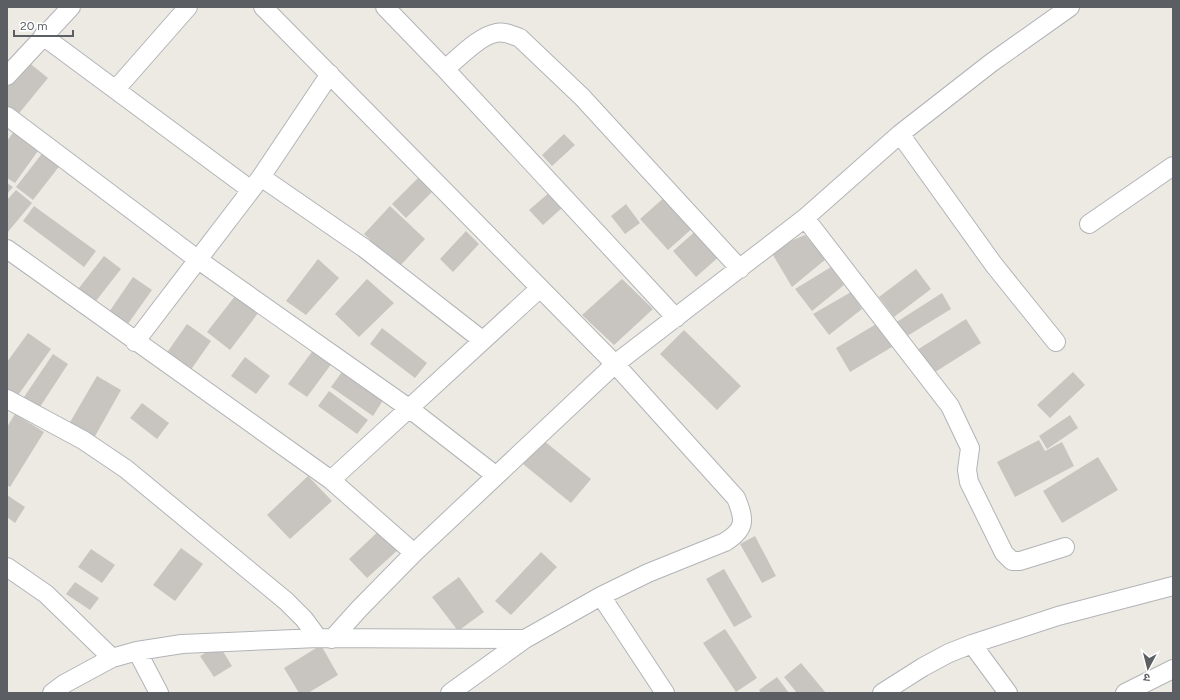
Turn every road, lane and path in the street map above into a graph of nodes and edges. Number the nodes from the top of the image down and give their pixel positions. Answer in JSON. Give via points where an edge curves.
{"nodes":[{"id":1,"x":71,"y":7,"type":"edge"},
{"id":2,"x":188,"y":7,"type":"edge"},
{"id":3,"x":263,"y":7,"type":"edge"},
{"id":4,"x":385,"y":7,"type":"edge"},
{"id":5,"x":1070,"y":7,"type":"edge"},
{"id":6,"x":43,"y":36,"type":"junction"},
{"id":7,"x":446,"y":69,"type":"junction"},
{"id":8,"x":330,"y":74,"type":"junction"},
{"id":9,"x":7,"y":76,"type":"edge"},
{"id":10,"x":116,"y":90,"type":"junction"},
{"id":11,"x":7,"y":116,"type":"edge"},
{"id":12,"x":900,"y":134,"type":"junction"},
{"id":13,"x":1173,"y":166,"type":"edge"},
{"id":14,"x":256,"y":183,"type":"junction"},
{"id":15,"x":805,"y":218,"type":"junction"},
{"id":16,"x":1089,"y":224,"type":"dead end"},
{"id":17,"x":10,"y":257,"type":"edge"},
{"id":18,"x":197,"y":259,"type":"junction"},
{"id":19,"x":740,"y":269,"type":"junction"},
{"id":20,"x":539,"y":289,"type":"junction"},
{"id":21,"x":676,"y":318,"type":"junction"},
{"id":22,"x":482,"y":340,"type":"junction"},
{"id":23,"x":135,"y":342,"type":"junction"},
{"id":24,"x":1056,"y":342,"type":"dead end"},
{"id":25,"x":615,"y":364,"type":"junction"},
{"id":26,"x":7,"y":399,"type":"edge"},
{"id":27,"x":410,"y":409,"type":"junction"},
{"id":28,"x":495,"y":475,"type":"junction"},
{"id":29,"x":331,"y":480,"type":"junction"},
{"id":30,"x":1065,"y":547,"type":"dead end"},
{"id":31,"x":414,"y":553,"type":"junction"},
{"id":32,"x":7,"y":567,"type":"edge"},
{"id":33,"x":1173,"y":586,"type":"edge"},
{"id":34,"x":601,"y":596,"type":"junction"},
{"id":35,"x":325,"y":638,"type":"junction"},
{"id":36,"x":525,"y":639,"type":"junction"},
{"id":37,"x":972,"y":644,"type":"junction"},
{"id":38,"x":137,"y":651,"type":"junction"},
{"id":39,"x":112,"y":658,"type":"junction"},
{"id":40,"x":1173,"y":669,"type":"edge"},
{"id":41,"x":1001,"y":691,"type":"edge"},
{"id":42,"x":52,"y":693,"type":"edge"},
{"id":43,"x":158,"y":693,"type":"edge"},
{"id":44,"x":450,"y":693,"type":"edge"},
{"id":45,"x":665,"y":693,"type":"edge"},
{"id":46,"x":882,"y":693,"type":"edge"},
{"id":47,"x":1125,"y":693,"type":"edge"}],
"edges":[{"from":1,"to":6,"type":"street"},
{"from":2,"to":10,"type":"street"},
{"from":3,"to":8,"type":"street"},
{"from":4,"to":7,"type":"street"},
{"from":5,"to":12,"type":"street","via":[[991,62]]},
{"from":6,"to":9,"type":"street"},
{"from":6,"to":10,"type":"street"},
{"from":7,"to":19,"type":"street","via":[[483,37],[496,33],[520,38],[582,97]]},
{"from":7,"to":21,"type":"street"},
{"from":8,"to":14,"type":"street"},
{"from":8,"to":20,"type":"street"},
{"from":10,"to":14,"type":"street"},
{"from":11,"to":18,"type":"street"},
{"from":12,"to":15,"type":"street"},
{"from":12,"to":24,"type":"street","via":[[994,265]]},
{"from":13,"to":16,"type":"street"},
{"from":14,"to":18,"type":"street"},
{"from":14,"to":22,"type":"street","via":[[364,248]]},
{"from":15,"to":19,"type":"street"},
{"from":15,"to":30,"type":"street","via":[[950,406],[970,448],[967,470],[970,482],[1004,553],[1012,560],[1020,561]]},
{"from":17,"to":23,"type":"street"},
{"from":18,"to":23,"type":"street"},
{"from":18,"to":27,"type":"street"},
{"from":19,"to":21,"type":"street"},
{"from":20,"to":22,"type":"street"},
{"from":20,"to":25,"type":"street"},
{"from":21,"to":25,"type":"street"},
{"from":22,"to":27,"type":"street"},
{"from":23,"to":29,"type":"street"},
{"from":25,"to":28,"type":"street"},
{"from":25,"to":34,"type":"street","via":[[736,498],[743,521],[741,529],[725,542],[648,573]]},
{"from":26,"to":35,"type":"street","via":[[83,440],[126,469],[286,602]]},
{"from":27,"to":28,"type":"street"},
{"from":27,"to":29,"type":"street"},
{"from":28,"to":31,"type":"street"},
{"from":29,"to":31,"type":"street"},
{"from":31,"to":35,"type":"street","via":[[359,609]]},
{"from":32,"to":39,"type":"street","via":[[46,594]]},
{"from":33,"to":37,"type":"street","via":[[1058,616]]},
{"from":34,"to":36,"type":"street"},
{"from":34,"to":45,"type":"street"},
{"from":35,"to":36,"type":"street"},
{"from":35,"to":38,"type":"street","via":[[182,644]]},
{"from":36,"to":44,"type":"street"},
{"from":37,"to":41,"type":"street"},
{"from":37,"to":46,"type":"street","via":[[923,667]]},
{"from":38,"to":39,"type":"street"},
{"from":38,"to":43,"type":"street"},
{"from":39,"to":42,"type":"street"},
{"from":40,"to":47,"type":"street"}]}
